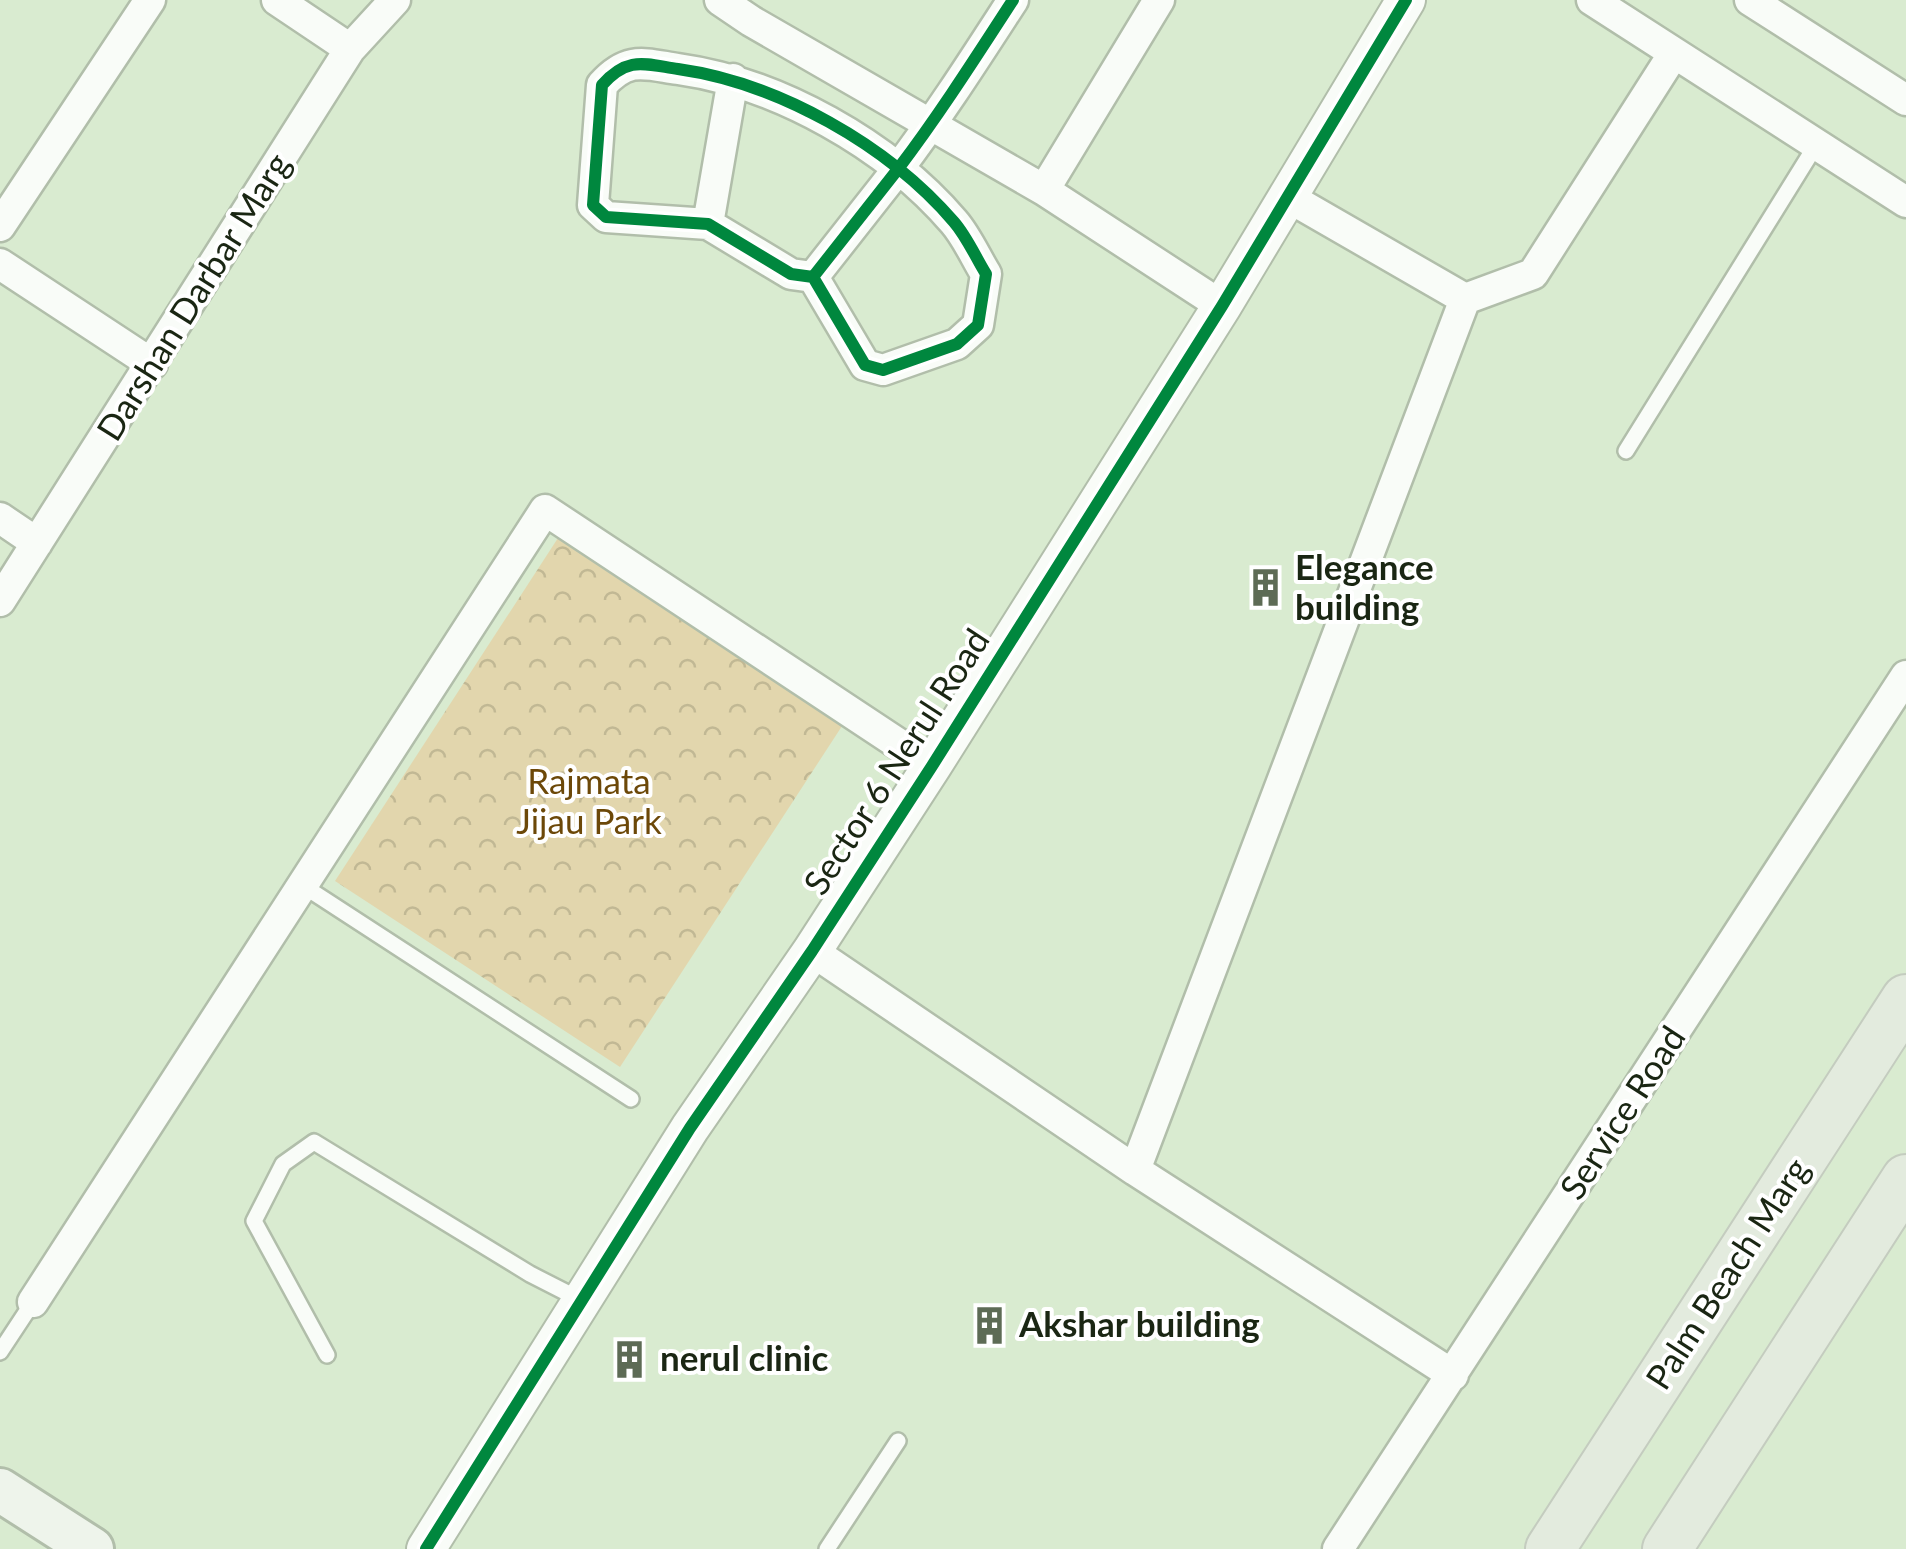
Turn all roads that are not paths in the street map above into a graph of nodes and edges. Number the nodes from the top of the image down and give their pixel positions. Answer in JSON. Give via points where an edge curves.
{"nodes":[{"id":1,"x":150,"y":0,"type":"edge"},
{"id":2,"x":277,"y":0,"type":"edge"},
{"id":3,"x":395,"y":0,"type":"edge"},
{"id":4,"x":720,"y":0,"type":"edge"},
{"id":5,"x":1013,"y":0,"type":"edge"},
{"id":6,"x":1158,"y":0,"type":"edge"},
{"id":7,"x":1406,"y":0,"type":"edge"},
{"id":8,"x":1592,"y":0,"type":"edge"},
{"id":9,"x":1750,"y":0,"type":"edge"},
{"id":10,"x":755,"y":11,"type":"edge"},
{"id":11,"x":350,"y":49,"type":"junction"},
{"id":12,"x":1674,"y":53,"type":"junction"},
{"id":13,"x":733,"y":79,"type":"junction"},
{"id":14,"x":1906,"y":100,"type":"edge"},
{"id":15,"x":932,"y":126,"type":"junction"},
{"id":16,"x":1816,"y":145,"type":"junction"},
{"id":17,"x":898,"y":169,"type":"junction"},
{"id":18,"x":1044,"y":190,"type":"junction"},
{"id":19,"x":1288,"y":197,"type":"junction"},
{"id":20,"x":1906,"y":202,"type":"edge"},
{"id":21,"x":708,"y":224,"type":"junction"},
{"id":22,"x":0,"y":226,"type":"edge"},
{"id":23,"x":0,"y":264,"type":"edge"},
{"id":24,"x":813,"y":277,"type":"junction"},
{"id":25,"x":1465,"y":299,"type":"junction"},
{"id":26,"x":1222,"y":306,"type":"junction"},
{"id":27,"x":152,"y":364,"type":"junction"},
{"id":28,"x":1626,"y":451,"type":"dead end"},
{"id":29,"x":0,"y":518,"type":"edge"},
{"id":30,"x":37,"y":543,"type":"junction"},
{"id":31,"x":0,"y":601,"type":"edge"},
{"id":32,"x":1906,"y":676,"type":"edge"},
{"id":33,"x":932,"y":766,"type":"junction"},
{"id":34,"x":302,"y":885,"type":"junction"},
{"id":35,"x":812,"y":950,"type":"junction"},
{"id":36,"x":1906,"y":1000,"type":"edge"},
{"id":37,"x":632,"y":1099,"type":"dead end"},
{"id":38,"x":1135,"y":1170,"type":"junction"},
{"id":39,"x":1906,"y":1178,"type":"edge"},
{"id":40,"x":580,"y":1300,"type":"junction"},
{"id":41,"x":32,"y":1302,"type":"joint"},
{"id":42,"x":0,"y":1352,"type":"edge"},
{"id":43,"x":327,"y":1356,"type":"dead end"},
{"id":44,"x":1453,"y":1375,"type":"junction"},
{"id":45,"x":898,"y":1441,"type":"dead end"},
{"id":46,"x":0,"y":1490,"type":"edge"},
{"id":47,"x":92,"y":1549,"type":"edge"},
{"id":48,"x":426,"y":1549,"type":"edge"},
{"id":49,"x":827,"y":1549,"type":"edge"},
{"id":50,"x":1338,"y":1549,"type":"edge"},
{"id":51,"x":1550,"y":1549,"type":"edge"},
{"id":52,"x":1667,"y":1549,"type":"edge"}],
"edges":[{"from":1,"to":22,"type":"street"},
{"from":2,"to":11,"type":"street"},
{"from":3,"to":11,"type":"street","name":"Darshan Darbar Marg"},
{"from":4,"to":10,"type":"street"},
{"from":5,"to":15,"type":"street"},
{"from":6,"to":18,"type":"street"},
{"from":7,"to":19,"type":"street","name":"Sector 6 Nerul Road"},
{"from":8,"to":12,"type":"street"},
{"from":9,"to":14,"type":"street"},
{"from":10,"to":15,"type":"street"},
{"from":11,"to":27,"type":"street","name":"Darshan Darbar Marg"},
{"from":12,"to":16,"type":"street"},
{"from":12,"to":25,"type":"street","via":[[1533,274]]},
{"from":13,"to":17,"type":"street","via":[[791,102]]},
{"from":13,"to":21,"type":"street"},
{"from":13,"to":21,"type":"street","via":[[632,62],[602,84],[592,204],[606,217]]},
{"from":15,"to":17,"type":"street"},
{"from":15,"to":18,"type":"street"},
{"from":16,"to":20,"type":"street"},
{"from":16,"to":28,"type":"lane"},
{"from":17,"to":24,"type":"street"},
{"from":17,"to":24,"type":"street","via":[[955,223],[986,274],[978,324],[956,344],[882,370],[865,366]]},
{"from":18,"to":26,"type":"street"},
{"from":19,"to":25,"type":"street"},
{"from":19,"to":26,"type":"street","name":"Sector 6 Nerul Road"},
{"from":21,"to":24,"type":"street","via":[[791,274]]},
{"from":23,"to":27,"type":"street"},
{"from":25,"to":38,"type":"street"},
{"from":26,"to":33,"type":"street","name":"Sector 6 Nerul Road"},
{"from":27,"to":30,"type":"street","name":"Darshan Darbar Marg"},
{"from":29,"to":30,"type":"street"},
{"from":30,"to":31,"type":"street","name":"Darshan Darbar Marg"},
{"from":32,"to":44,"type":"street","name":"Service Road"},
{"from":33,"to":34,"type":"street","via":[[545,510]]},
{"from":33,"to":35,"type":"street","name":"Sector 6 Nerul Road"},
{"from":34,"to":37,"type":"lane"},
{"from":34,"to":41,"type":"street"},
{"from":35,"to":38,"type":"street"},
{"from":35,"to":40,"type":"street","name":"Sector 6 Nerul Road"},
{"from":36,"to":51,"type":"main road","name":"Palm Beach Marg"},
{"from":38,"to":44,"type":"street"},
{"from":39,"to":52,"type":"main road"},
{"from":40,"to":43,"type":"lane","via":[[314,1142],[284,1164],[254,1221]]},
{"from":40,"to":48,"type":"street","name":"Sector 6 Nerul Road"},
{"from":41,"to":42,"type":"lane"},
{"from":44,"to":50,"type":"street","name":"Service Road"},
{"from":45,"to":49,"type":"lane"},
{"from":46,"to":47,"type":"main road"}]}
